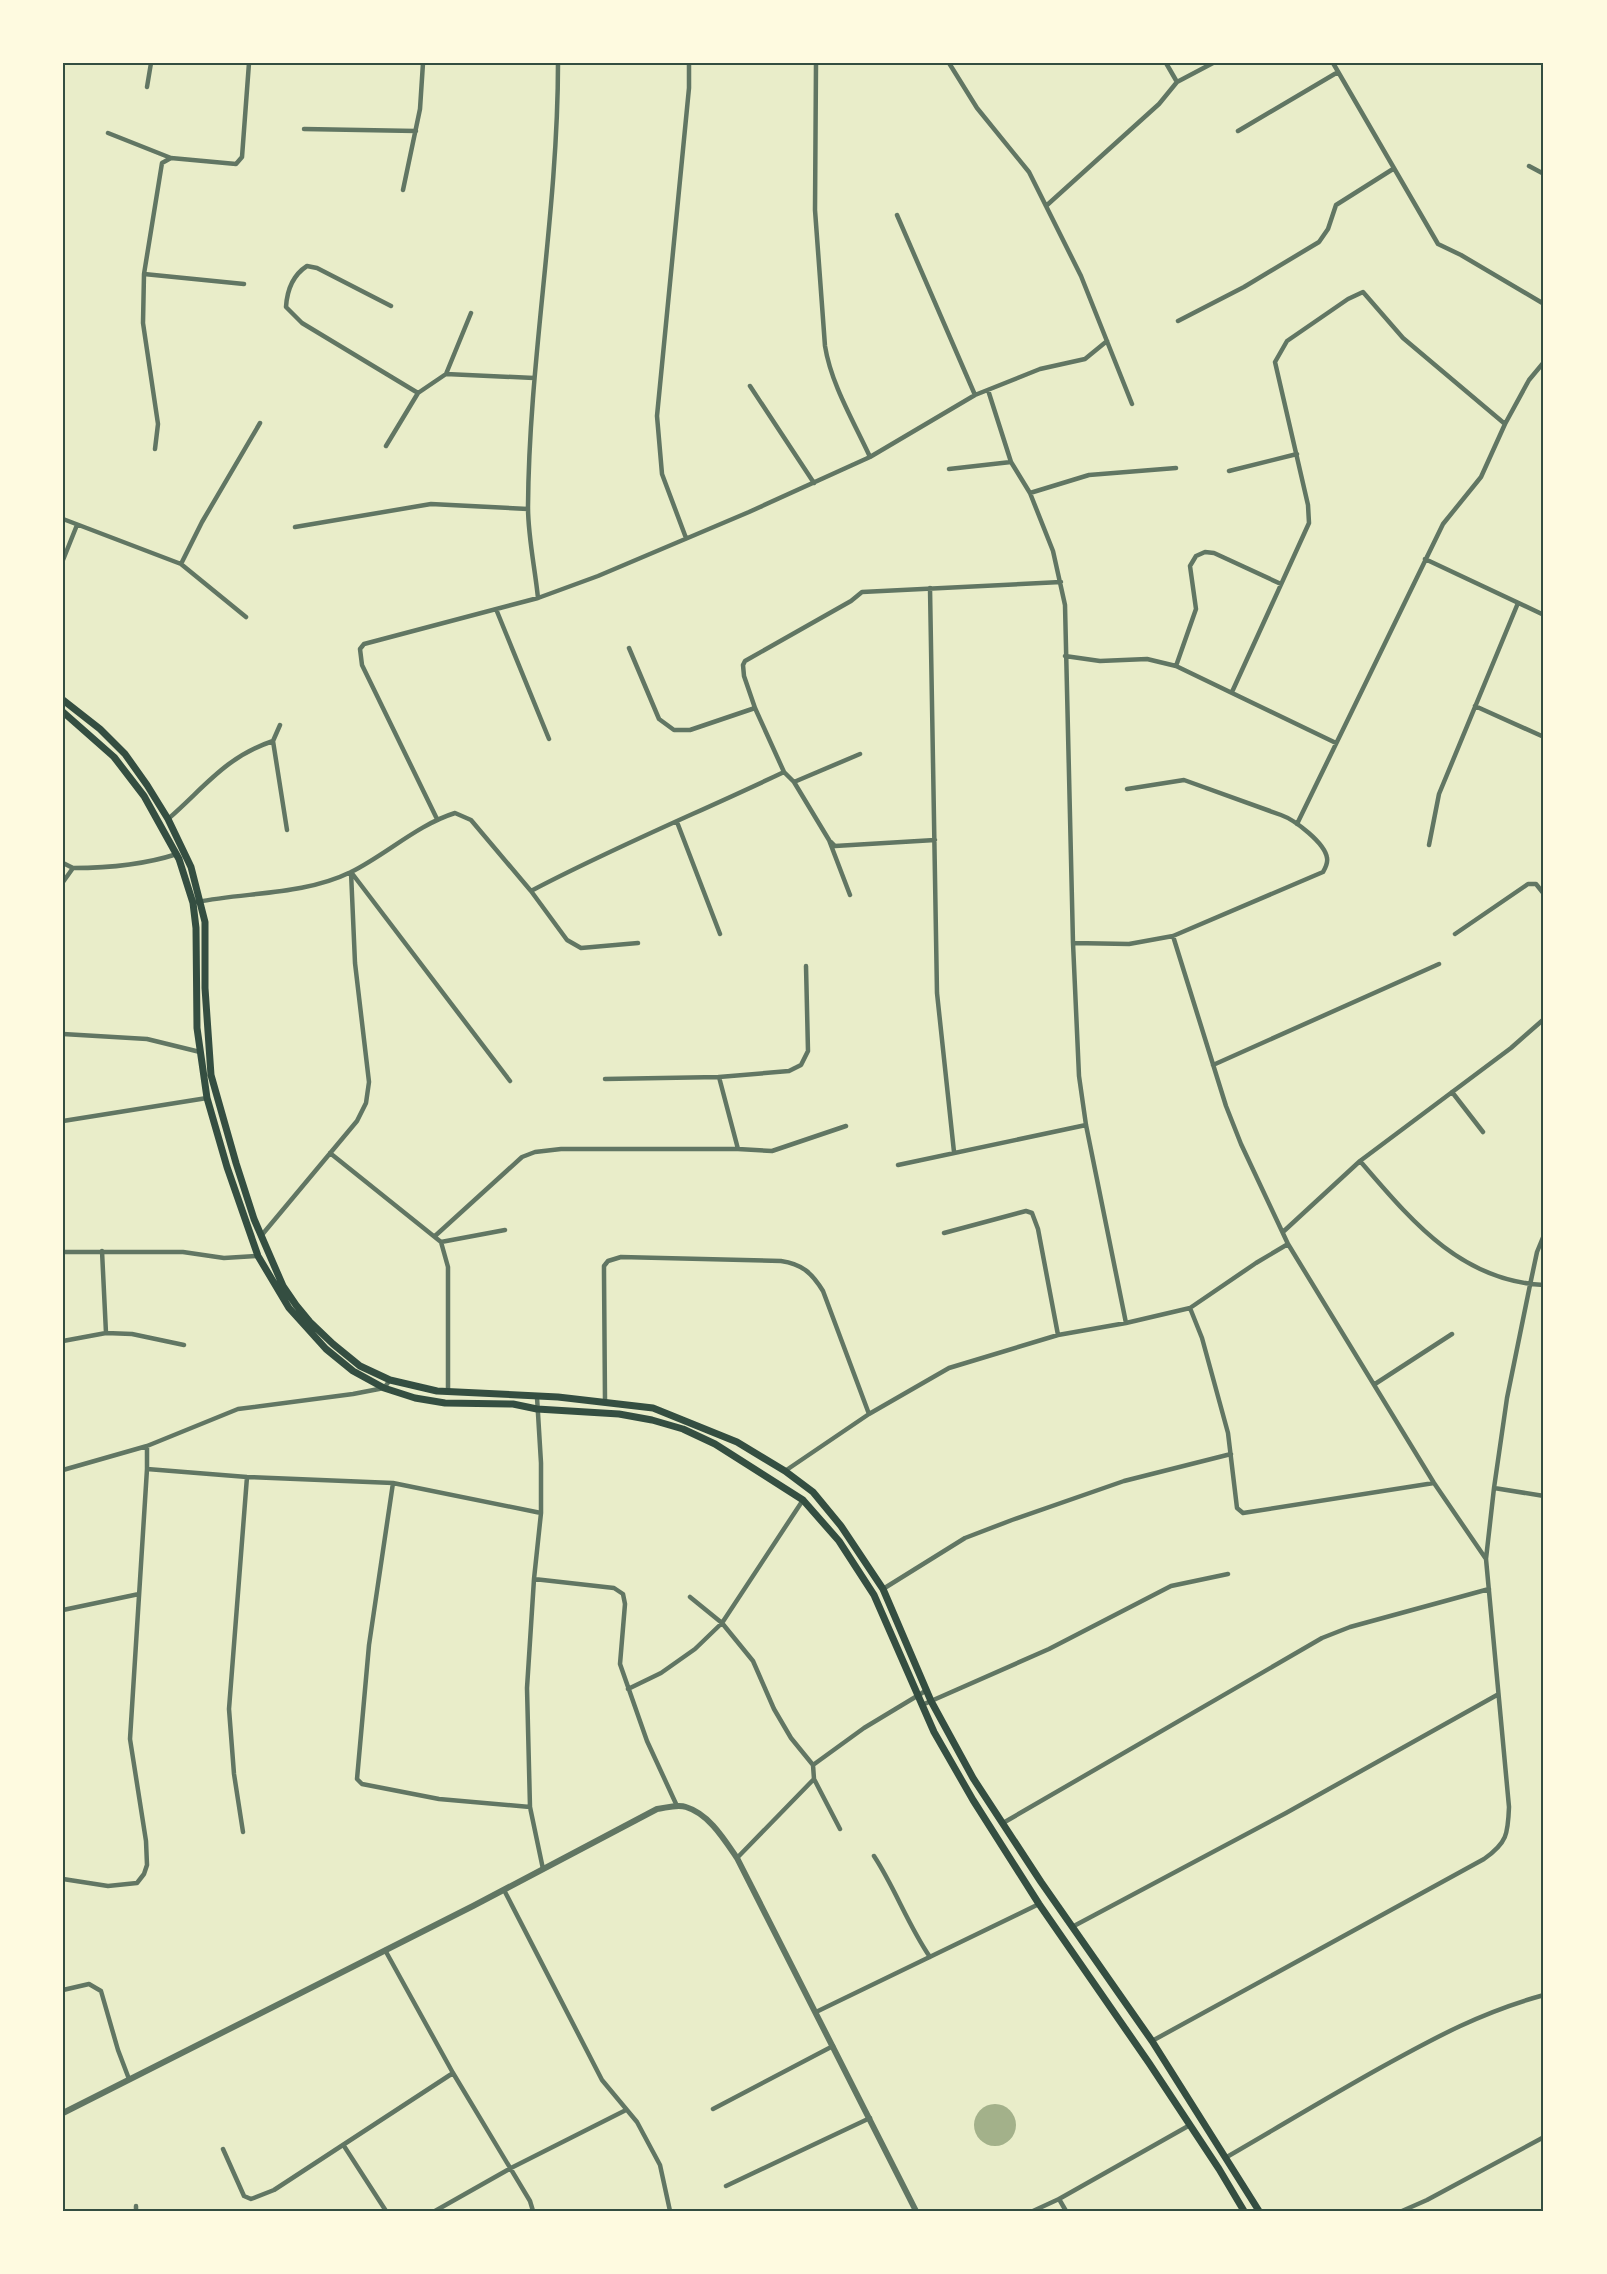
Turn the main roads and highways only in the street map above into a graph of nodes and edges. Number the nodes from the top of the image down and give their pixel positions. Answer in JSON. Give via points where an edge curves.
{"nodes":[{"id":1,"x":63,"y":700,"type":"edge"},
{"id":2,"x":63,"y":712,"type":"edge"},
{"id":3,"x":197,"y":902,"type":"junction"},
{"id":4,"x":1082,"y":1942,"type":"junction"},
{"id":5,"x":1070,"y":1947,"type":"junction"},
{"id":6,"x":1244,"y":2211,"type":"edge"},
{"id":7,"x":1259,"y":2211,"type":"edge"}],
"edges":[{"from":1,"to":3,"type":"main road","via":[[100,729],[147,784],[184,850]]},
{"from":2,"to":3,"type":"main road","via":[[114,757],[144,796],[177,854]]},
{"from":3,"to":4,"type":"main road","via":[[205,922],[211,1075],[261,1236],[283,1286],[310,1322],[360,1365],[390,1380],[448,1392],[605,1401],[653,1408],[747,1448],[813,1492],[883,1588],[931,1701],[974,1778]]},
{"from":3,"to":5,"type":"main road","via":[[197,1028],[207,1098],[258,1257],[303,1325],[353,1371],[384,1388],[445,1403],[513,1404],[652,1420],[716,1444],[802,1500],[839,1541],[873,1595],[934,1732],[973,1800]]},
{"from":4,"to":5,"type":"main road"},
{"from":4,"to":7,"type":"main road","via":[[1152,2041]]},
{"from":5,"to":6,"type":"main road"}]}
